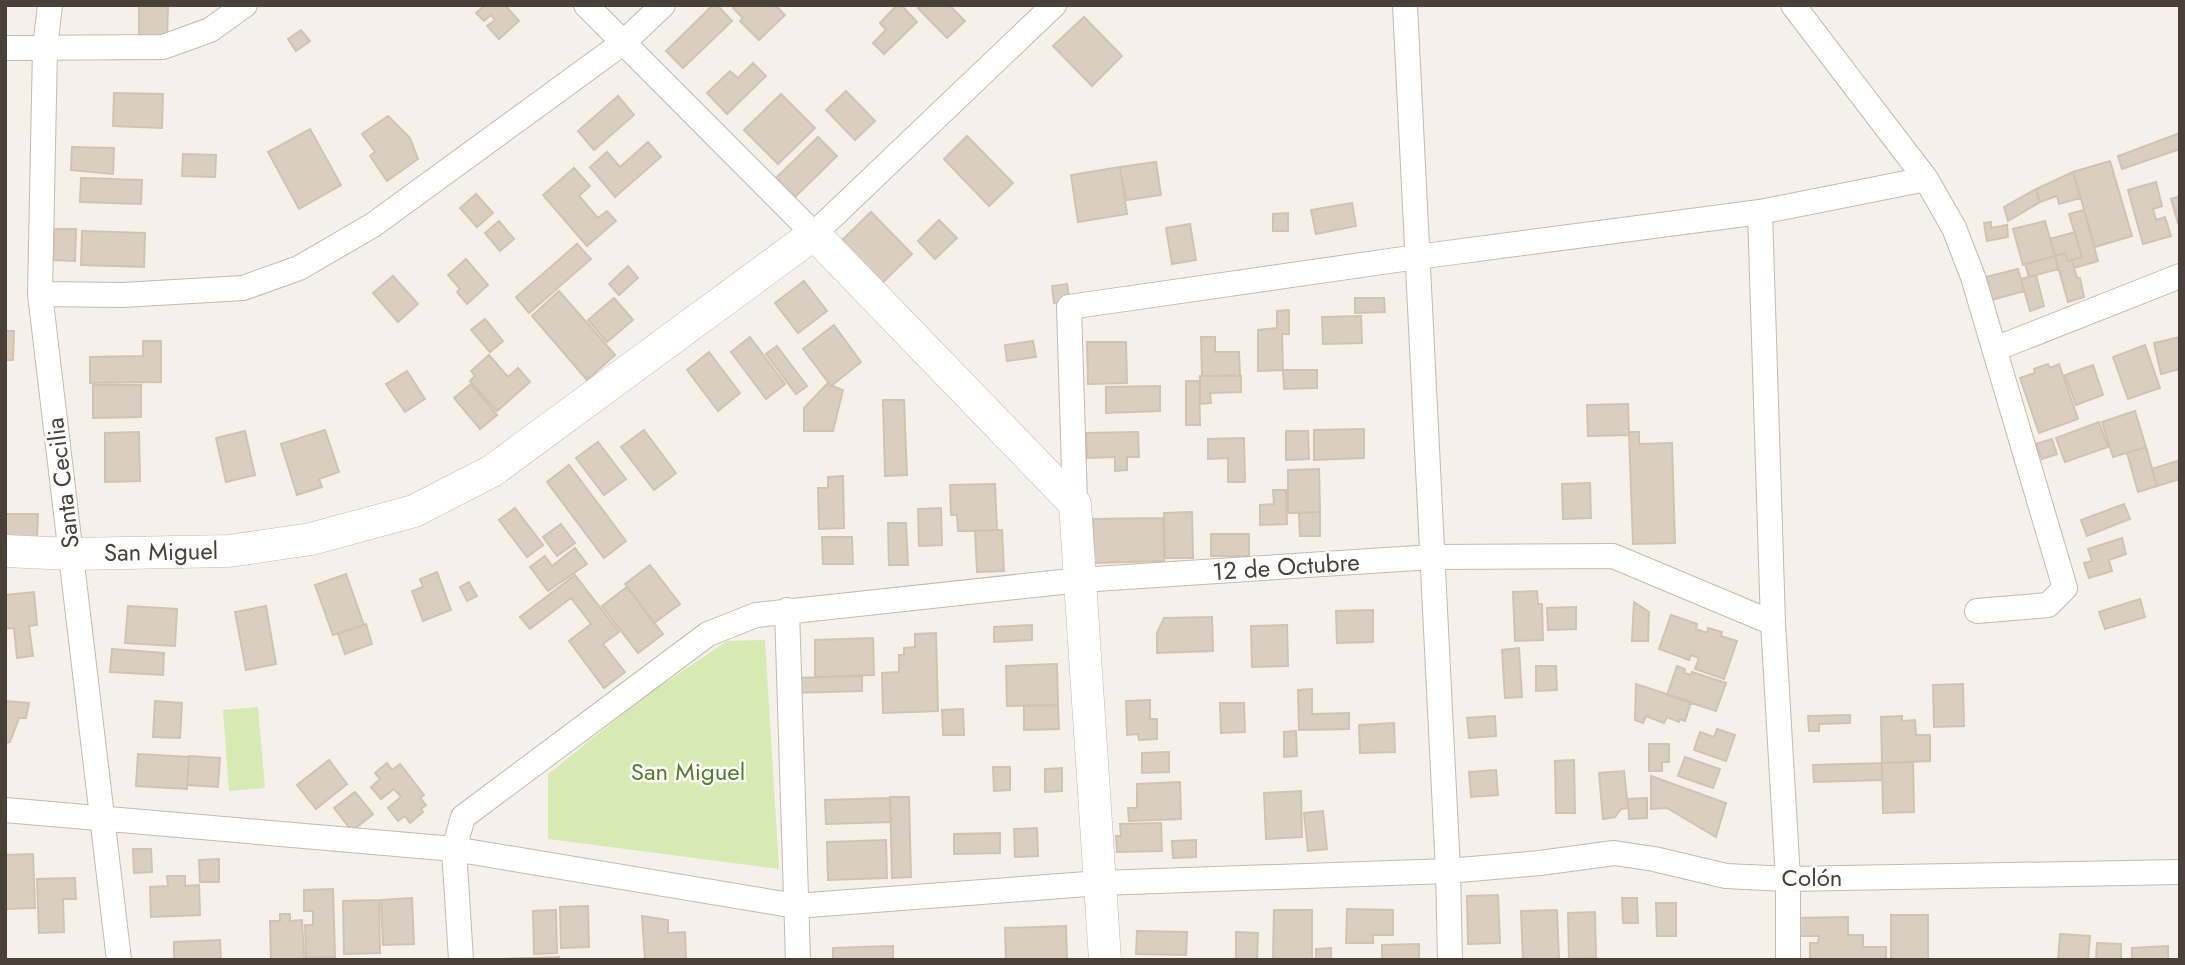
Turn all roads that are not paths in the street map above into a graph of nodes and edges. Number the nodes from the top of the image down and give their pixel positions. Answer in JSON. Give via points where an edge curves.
{"nodes":[{"id":1,"x":50,"y":5,"type":"edge"},
{"id":2,"x":245,"y":5,"type":"edge"},
{"id":3,"x":586,"y":5,"type":"edge"},
{"id":4,"x":663,"y":5,"type":"edge"},
{"id":5,"x":1054,"y":5,"type":"edge"},
{"id":6,"x":1405,"y":5,"type":"edge"},
{"id":7,"x":1793,"y":5,"type":"edge"},
{"id":8,"x":624,"y":42,"type":"junction"},
{"id":9,"x":5,"y":48,"type":"edge"},
{"id":10,"x":45,"y":48,"type":"junction"},
{"id":11,"x":1926,"y":179,"type":"junction"},
{"id":12,"x":1760,"y":212,"type":"junction"},
{"id":13,"x":814,"y":234,"type":"junction"},
{"id":14,"x":1417,"y":257,"type":"junction"},
{"id":15,"x":2180,"y":276,"type":"edge"},
{"id":16,"x":40,"y":294,"type":"junction"},
{"id":17,"x":1995,"y":349,"type":"junction"},
{"id":18,"x":1075,"y":504,"type":"junction"},
{"id":19,"x":5,"y":551,"type":"edge"},
{"id":20,"x":71,"y":554,"type":"junction"},
{"id":21,"x":1432,"y":557,"type":"junction"},
{"id":22,"x":1080,"y":580,"type":"junction"},
{"id":23,"x":787,"y":610,"type":"junction"},
{"id":24,"x":1977,"y":611,"type":"dead end"},
{"id":25,"x":1773,"y":623,"type":"junction"},
{"id":26,"x":5,"y":810,"type":"edge"},
{"id":27,"x":102,"y":818,"type":"junction"},
{"id":28,"x":454,"y":849,"type":"junction"},
{"id":29,"x":1448,"y":872,"type":"junction"},
{"id":30,"x":2180,"y":872,"type":"edge"},
{"id":31,"x":1788,"y":879,"type":"junction"},
{"id":32,"x":1100,"y":883,"type":"junction"},
{"id":33,"x":796,"y":906,"type":"junction"},
{"id":34,"x":119,"y":960,"type":"edge"},
{"id":35,"x":461,"y":960,"type":"edge"},
{"id":36,"x":798,"y":960,"type":"edge"},
{"id":37,"x":1105,"y":960,"type":"edge"},
{"id":38,"x":1450,"y":960,"type":"edge"},
{"id":39,"x":1788,"y":960,"type":"edge"}],
"edges":[{"from":1,"to":10,"type":"street","name":"Santa Cecilia"},
{"from":2,"to":10,"type":"street","via":[[210,30],[163,47]]},
{"from":3,"to":8,"type":"street"},
{"from":4,"to":8,"type":"street"},
{"from":5,"to":13,"type":"street"},
{"from":6,"to":14,"type":"street"},
{"from":7,"to":11,"type":"street"},
{"from":8,"to":13,"type":"street"},
{"from":8,"to":16,"type":"street","via":[[373,225],[299,268],[243,288]]},
{"from":9,"to":10,"type":"street"},
{"from":10,"to":16,"type":"street","name":"Santa Cecilia"},
{"from":11,"to":12,"type":"street"},
{"from":11,"to":17,"type":"street","via":[[1954,228]]},
{"from":12,"to":14,"type":"street"},
{"from":12,"to":25,"type":"street"},
{"from":13,"to":18,"type":"street"},
{"from":13,"to":20,"type":"street","name":"San Miguel","via":[[492,471],[415,511],[311,539],[229,551]]},
{"from":14,"to":18,"type":"street","via":[[1069,307]]},
{"from":14,"to":21,"type":"street"},
{"from":15,"to":17,"type":"street"},
{"from":16,"to":20,"type":"street","name":"Santa Cecilia"},
{"from":17,"to":24,"type":"street","via":[[2065,588],[2048,605]]},
{"from":18,"to":22,"type":"street"},
{"from":19,"to":20,"type":"street","name":"San Miguel"},
{"from":20,"to":27,"type":"street","name":"Santa Cecilia"},
{"from":21,"to":22,"type":"street","name":"12 de Octubre"},
{"from":21,"to":25,"type":"street","name":"12 de Octubre","via":[[1613,556]]},
{"from":21,"to":29,"type":"street"},
{"from":22,"to":23,"type":"street","name":"12 de Octubre"},
{"from":22,"to":32,"type":"street"},
{"from":23,"to":28,"type":"street","name":"12 de Octubre","via":[[756,615],[708,634],[463,817]]},
{"from":23,"to":33,"type":"street"},
{"from":25,"to":31,"type":"street"},
{"from":26,"to":27,"type":"street","name":"Colón"},
{"from":27,"to":28,"type":"street","name":"Colón"},
{"from":27,"to":34,"type":"street","name":"Santa Cecilia"},
{"from":28,"to":33,"type":"street","name":"Colón"},
{"from":28,"to":35,"type":"street"},
{"from":29,"to":31,"type":"street","name":"Colón","via":[[1614,853],[1726,876]]},
{"from":29,"to":32,"type":"street","name":"Colón"},
{"from":29,"to":38,"type":"street"},
{"from":30,"to":31,"type":"street","name":"Colón"},
{"from":31,"to":39,"type":"street"},
{"from":32,"to":33,"type":"street","name":"Colón"},
{"from":32,"to":37,"type":"street"},
{"from":33,"to":36,"type":"street"}]}
